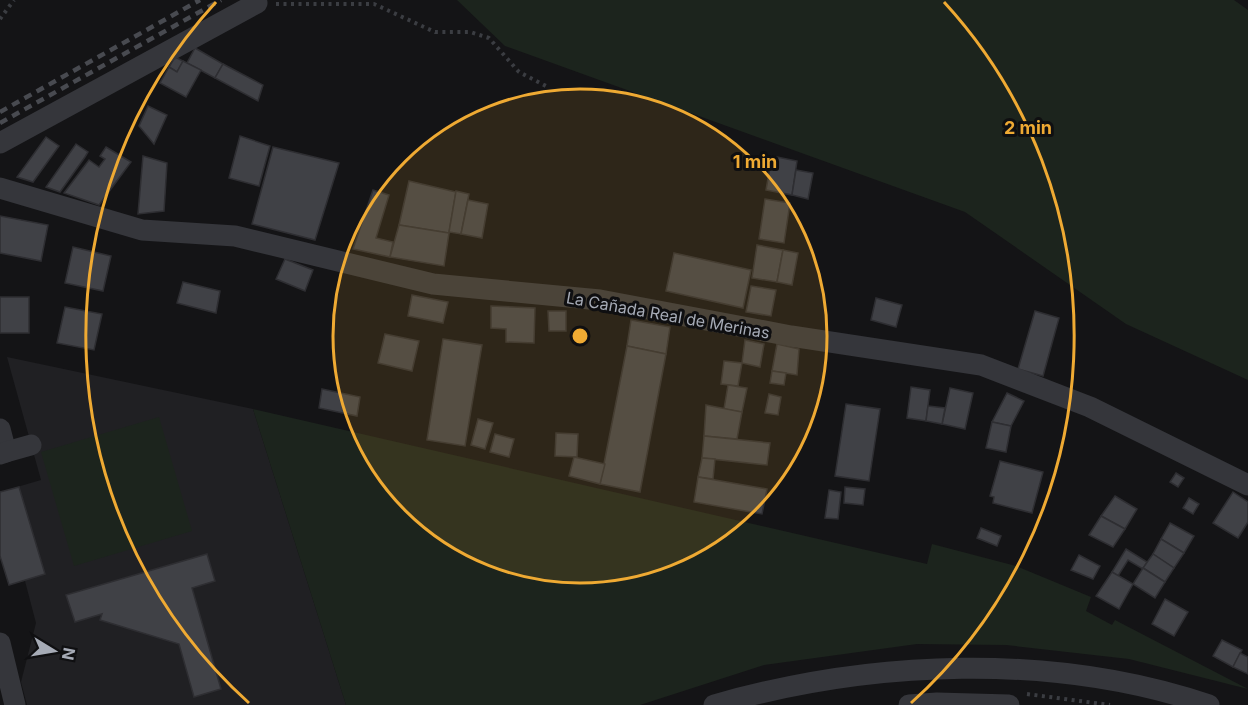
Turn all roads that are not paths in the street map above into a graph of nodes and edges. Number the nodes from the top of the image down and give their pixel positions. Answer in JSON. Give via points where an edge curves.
{"nodes":[{"id":1,"x":257,"y":3,"type":"road end"},
{"id":2,"x":0,"y":143,"type":"edge"},
{"id":3,"x":0,"y":188,"type":"edge"},
{"id":4,"x":0,"y":429,"type":"edge"},
{"id":5,"x":31,"y":445,"type":"dead end"},
{"id":6,"x":3,"y":453,"type":"edge"},
{"id":7,"x":1248,"y":485,"type":"edge"},
{"id":8,"x":0,"y":643,"type":"edge"},
{"id":9,"x":15,"y":705,"type":"edge"},
{"id":10,"x":714,"y":705,"type":"edge"},
{"id":11,"x":909,"y":705,"type":"edge"},
{"id":12,"x":1009,"y":705,"type":"edge"},
{"id":13,"x":1209,"y":705,"type":"edge"}],
"edges":[{"from":1,"to":2,"type":"street"},
{"from":3,"to":7,"type":"street","name":"La Cañada Real de Merinas","via":[[141,230],[236,236],[433,284],[600,300],[791,336],[981,365],[1090,407]]},
{"from":4,"to":6,"type":"street"},
{"from":5,"to":6,"type":"street"},
{"from":8,"to":9,"type":"street"},
{"from":10,"to":13,"type":"street","via":[[828,680],[936,670],[1043,672],[1131,683]]},
{"from":11,"to":12,"type":"street"}]}
